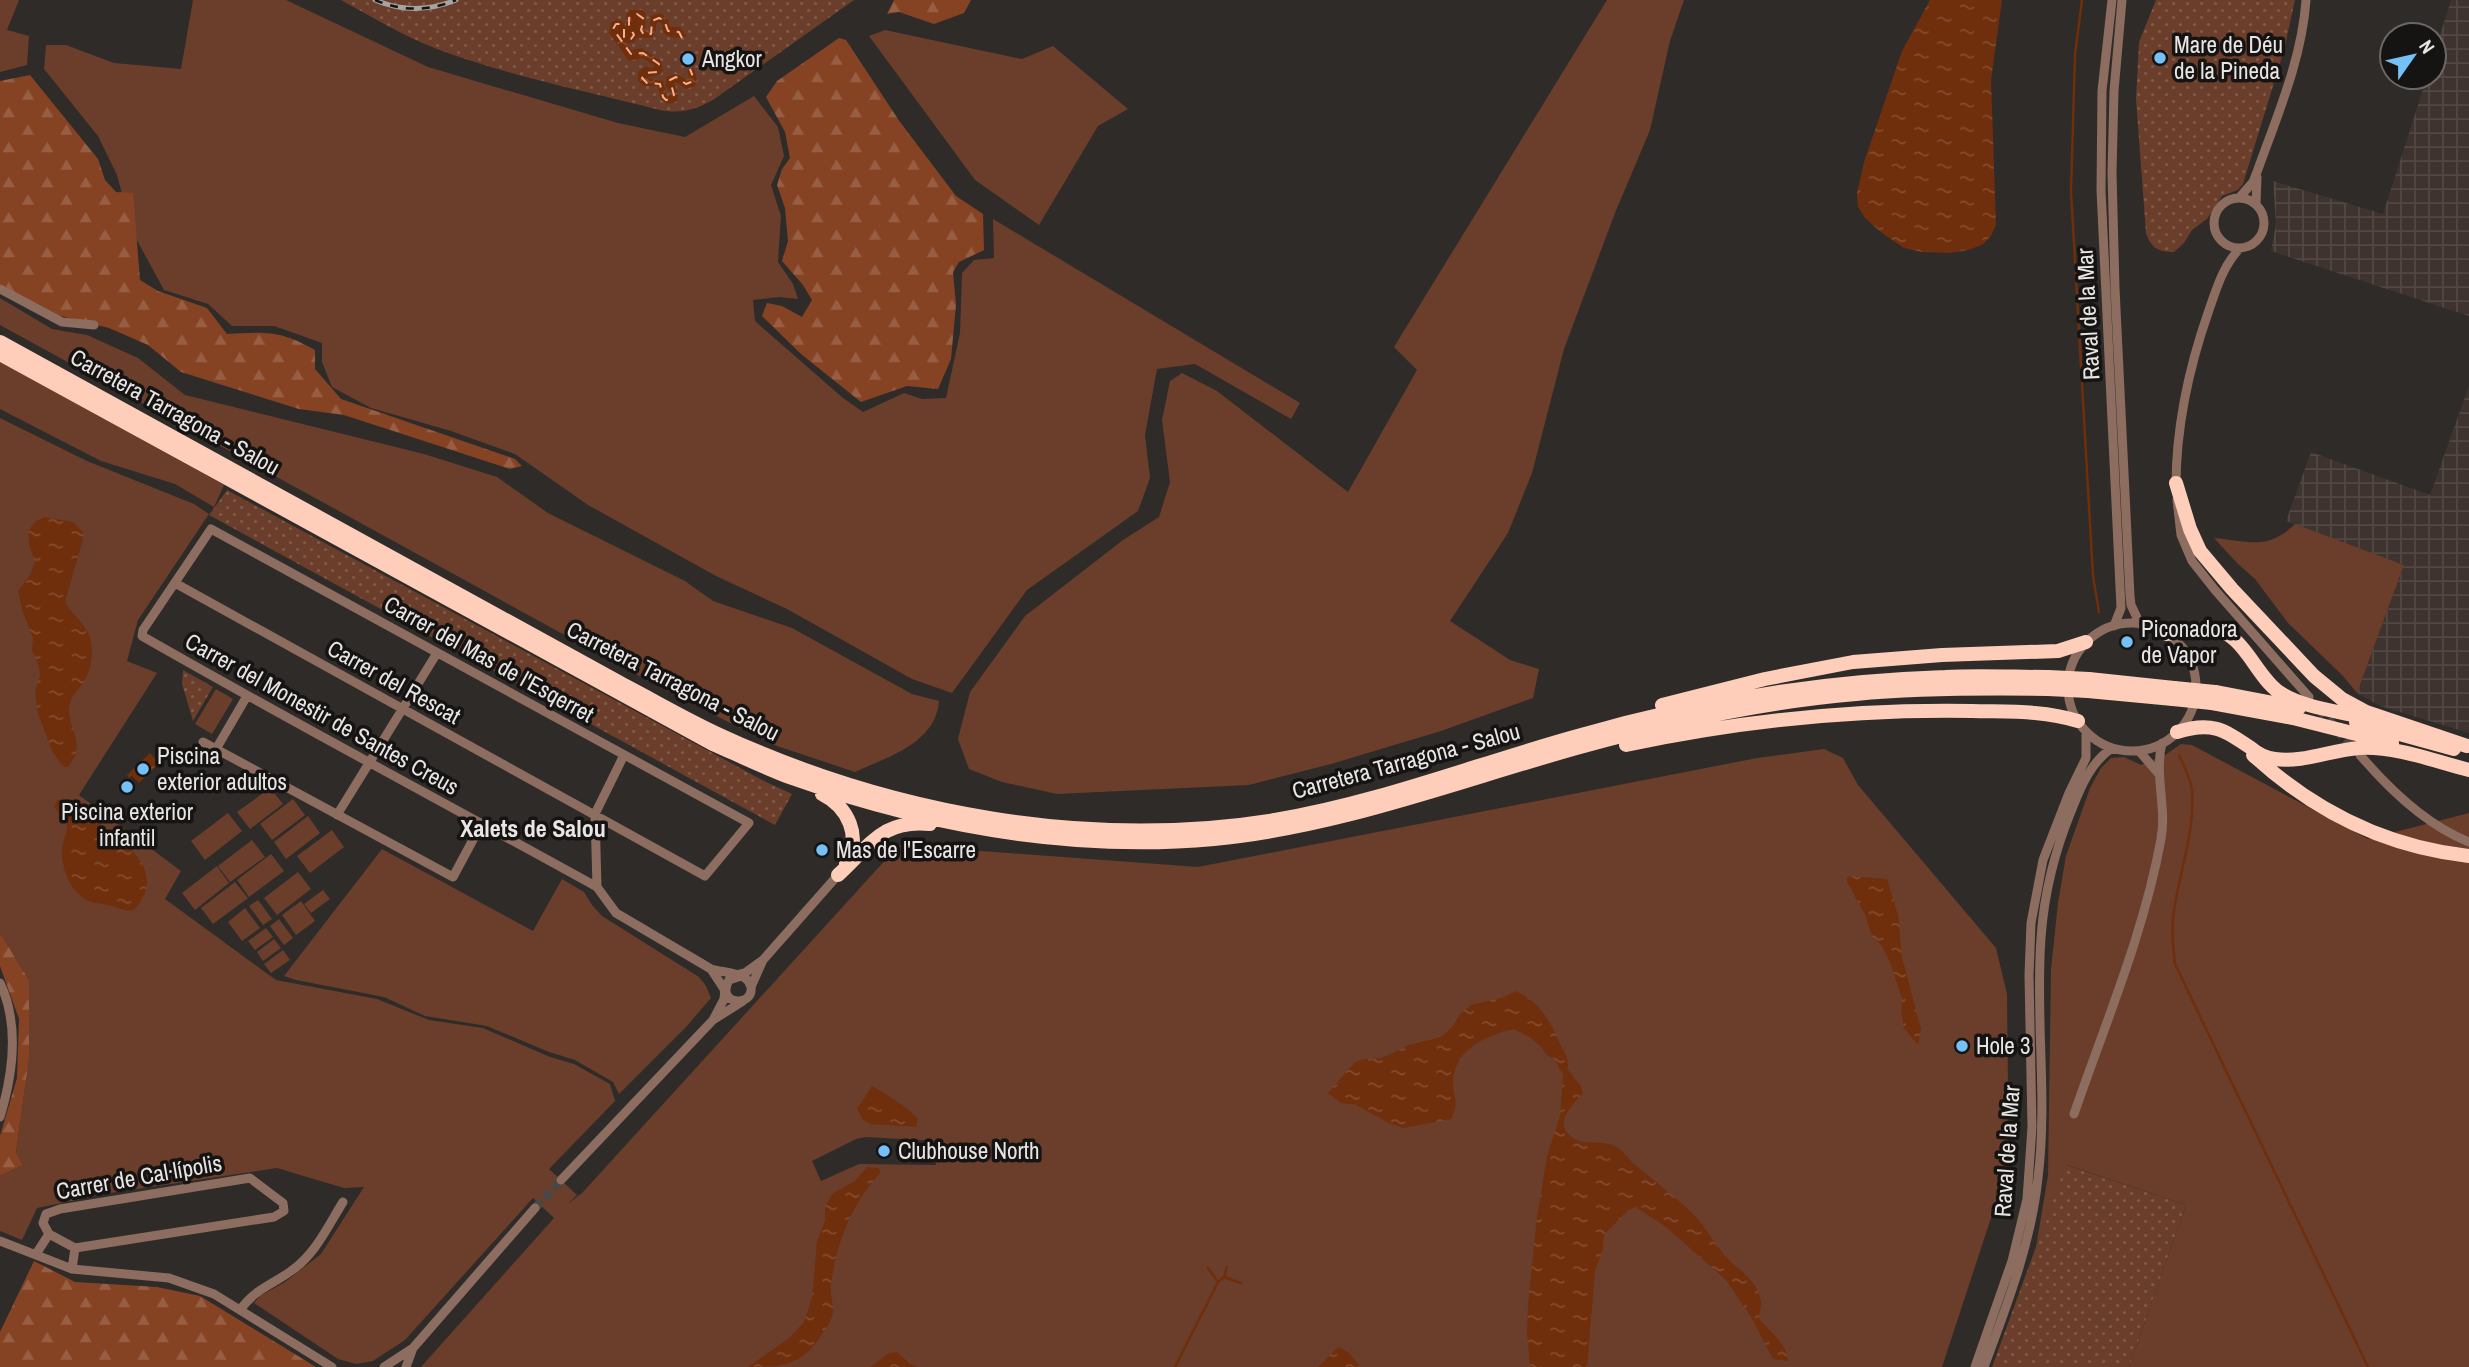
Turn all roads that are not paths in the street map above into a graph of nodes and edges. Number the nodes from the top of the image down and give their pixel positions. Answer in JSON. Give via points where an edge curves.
{"nodes":[{"id":1,"x":2112,"y":0,"type":"edge"},
{"id":2,"x":2122,"y":0,"type":"edge"},
{"id":3,"x":2306,"y":0,"type":"edge"},
{"id":4,"x":2258,"y":172,"type":"junction"},
{"id":5,"x":2239,"y":198,"type":"junction"},
{"id":6,"x":2256,"y":204,"type":"junction"},
{"id":7,"x":2222,"y":241,"type":"junction"},
{"id":8,"x":2241,"y":248,"type":"junction"},
{"id":9,"x":2222,"y":273,"type":"junction"},
{"id":10,"x":0,"y":289,"type":"edge"},
{"id":11,"x":94,"y":325,"type":"dead end"},
{"id":12,"x":0,"y":342,"type":"edge"},
{"id":13,"x":0,"y":354,"type":"edge"},
{"id":14,"x":2176,"y":482,"type":"junction"},
{"id":15,"x":175,"y":583,"type":"junction"},
{"id":16,"x":2140,"y":624,"type":"junction"},
{"id":17,"x":2114,"y":626,"type":"junction"},
{"id":18,"x":2166,"y":634,"type":"junction"},
{"id":19,"x":2087,"y":642,"type":"junction"},
{"id":20,"x":437,"y":653,"type":"junction"},
{"id":21,"x":2048,"y":683,"type":"junction"},
{"id":22,"x":247,"y":696,"type":"junction"},
{"id":23,"x":2309,"y":697,"type":"dead end"},
{"id":24,"x":2213,"y":698,"type":"junction"},
{"id":25,"x":402,"y":708,"type":"junction"},
{"id":26,"x":2082,"y":726,"type":"junction"},
{"id":27,"x":2177,"y":732,"type":"junction"},
{"id":28,"x":2229,"y":733,"type":"junction"},
{"id":29,"x":203,"y":742,"type":"dead end"},
{"id":30,"x":2162,"y":743,"type":"junction"},
{"id":31,"x":2112,"y":748,"type":"junction"},
{"id":32,"x":2468,"y":748,"type":"edge"},
{"id":33,"x":216,"y":749,"type":"junction"},
{"id":34,"x":2139,"y":751,"type":"junction"},
{"id":35,"x":624,"y":755,"type":"junction"},
{"id":36,"x":2360,"y":755,"type":"tunnel mouth"},
{"id":37,"x":370,"y":761,"type":"junction"},
{"id":38,"x":2469,"y":765,"type":"edge"},
{"id":39,"x":2469,"y":770,"type":"edge"},
{"id":40,"x":1461,"y":771,"type":"junction"},
{"id":41,"x":2159,"y":774,"type":"junction"},
{"id":42,"x":786,"y":776,"type":"junction"},
{"id":43,"x":1474,"y":780,"type":"junction"},
{"id":44,"x":595,"y":814,"type":"junction"},
{"id":45,"x":337,"y":816,"type":"junction"},
{"id":46,"x":482,"y":823,"type":"junction"},
{"id":47,"x":749,"y":823,"type":"joint"},
{"id":48,"x":1007,"y":831,"type":"junction"},
{"id":49,"x":2469,"y":842,"type":"edge"},
{"id":50,"x":2469,"y":856,"type":"edge"},
{"id":51,"x":838,"y":875,"type":"junction"},
{"id":52,"x":597,"y":887,"type":"junction"},
{"id":53,"x":763,"y":960,"type":"junction"},
{"id":54,"x":711,"y":969,"type":"junction"},
{"id":55,"x":737,"y":976,"type":"junction"},
{"id":56,"x":0,"y":983,"type":"edge"},
{"id":57,"x":751,"y":987,"type":"junction"},
{"id":58,"x":725,"y":990,"type":"junction"},
{"id":59,"x":743,"y":1001,"type":"junction"},
{"id":60,"x":713,"y":1020,"type":"junction"},
{"id":61,"x":2074,"y":1114,"type":"dead end"},
{"id":62,"x":0,"y":1117,"type":"edge"},
{"id":63,"x":561,"y":1180,"type":"tunnel mouth"},
{"id":64,"x":343,"y":1202,"type":"dead end"},
{"id":65,"x":535,"y":1208,"type":"tunnel mouth"},
{"id":66,"x":49,"y":1234,"type":"junction"},
{"id":67,"x":0,"y":1241,"type":"edge"},
{"id":68,"x":75,"y":1248,"type":"junction"},
{"id":69,"x":36,"y":1254,"type":"junction"},
{"id":70,"x":72,"y":1269,"type":"junction"},
{"id":71,"x":240,"y":1310,"type":"junction"},
{"id":72,"x":413,"y":1348,"type":"junction"},
{"id":73,"x":332,"y":1367,"type":"edge"},
{"id":74,"x":384,"y":1367,"type":"edge"},
{"id":75,"x":406,"y":1367,"type":"edge"},
{"id":76,"x":1975,"y":1367,"type":"edge"},
{"id":77,"x":1984,"y":1367,"type":"edge"}],
"edges":[{"from":1,"to":17,"type":"street","name":"Raval de la Mar","via":[[2102,91],[2101,190],[2121,608]]},
{"from":2,"to":16,"type":"street","name":"Raval de la Mar","via":[[2112,173],[2115,288],[2130,596]]},
{"from":3,"to":4,"type":"street","via":[[2299,49]]},
{"from":4,"to":5,"type":"street"},
{"from":4,"to":6,"type":"street"},
{"from":5,"to":6,"type":"street"},
{"from":5,"to":7,"type":"street","via":[[2221,205],[2215,217]]},
{"from":6,"to":8,"type":"street","via":[[2263,215],[2263,230],[2255,243]]},
{"from":7,"to":8,"type":"street"},
{"from":7,"to":9,"type":"street"},
{"from":8,"to":9,"type":"street"},
{"from":9,"to":14,"type":"street","via":[[2189,373]]},
{"from":10,"to":11,"type":"street","via":[[62,322]]},
{"from":12,"to":40,"type":"highway","name":"Carretera Tarragona - Salou","via":[[622,684],[719,734],[853,787],[967,814],[1123,830],[1276,819]]},
{"from":13,"to":42,"type":"highway","name":"Carretera Tarragona - Salou","via":[[618,694]]},
{"from":14,"to":23,"type":"street","via":[[2180,535],[2192,561]]},
{"from":14,"to":32,"type":"highway","via":[[2200,551],[2314,676],[2367,712]]},
{"from":15,"to":20,"type":"street","name":"Carrer del Mas de l'Esqerret","via":[[211,528]]},
{"from":15,"to":22,"type":"street","name":"Carrer del Monestir de Santes Creus","via":[[142,636]]},
{"from":15,"to":25,"type":"street","name":"Carrer del Rescat"},
{"from":16,"to":17,"type":"street"},
{"from":16,"to":18,"type":"street"},
{"from":17,"to":19,"type":"street"},
{"from":18,"to":27,"type":"street","via":[[2187,657],[2195,680],[2191,711]]},
{"from":18,"to":32,"type":"highway","via":[[2218,630],[2239,644],[2264,678],[2289,697]]},
{"from":19,"to":26,"type":"street","via":[[2073,662],[2068,680],[2070,705]]},
{"from":19,"to":40,"type":"highway","via":[[2058,651],[1866,661],[1765,679],[1573,731]]},
{"from":20,"to":25,"type":"street"},
{"from":20,"to":35,"type":"street","name":"Carrer del Mas de l'Esqerret"},
{"from":21,"to":24,"type":"highway","name":"Carretera Tarragona - Salou","bridge":true},
{"from":21,"to":40,"type":"highway","name":"Carretera Tarragona - Salou","via":[[1933,677],[1767,694],[1575,736]]},
{"from":21,"to":43,"type":"highway","name":"Carretera Tarragona - Salou","via":[[1769,704],[1590,745]]},
{"from":22,"to":33,"type":"street"},
{"from":22,"to":37,"type":"street","name":"Carrer del Monestir de Santes Creus"},
{"from":24,"to":32,"type":"highway","via":[[2318,712]]},
{"from":24,"to":38,"type":"highway"},
{"from":25,"to":37,"type":"street"},
{"from":25,"to":44,"type":"street","name":"Carrer del Rescat"},
{"from":26,"to":31,"type":"street"},
{"from":26,"to":43,"type":"highway","via":[[2048,713],[1919,710],[1790,719],[1671,735]]},
{"from":26,"to":76,"type":"street","name":"Raval de la Mar","via":[[2087,758],[2043,860],[2031,923],[2032,1127],[2027,1199],[2012,1261]]},
{"from":27,"to":28,"type":"highway","via":[[2198,726]]},
{"from":27,"to":30,"type":"street"},
{"from":28,"to":39,"type":"highway","via":[[2257,753],[2275,759],[2377,748]]},
{"from":28,"to":50,"type":"highway","via":[[2296,791],[2344,819],[2397,842]]},
{"from":29,"to":33,"type":"street"},
{"from":30,"to":34,"type":"street"},
{"from":30,"to":41,"type":"street"},
{"from":31,"to":34,"type":"street"},
{"from":31,"to":77,"type":"street","name":"Raval de la Mar","via":[[2095,762],[2075,801],[2045,896],[2040,938],[2039,1177],[2024,1253]]},
{"from":33,"to":45,"type":"street"},
{"from":34,"to":41,"type":"street"},
{"from":35,"to":44,"type":"street"},
{"from":35,"to":47,"type":"street","name":"Carrer del Mas de l'Esqerret"},
{"from":36,"to":49,"type":"street","via":[[2408,803]]},
{"from":37,"to":45,"type":"street"},
{"from":37,"to":46,"type":"street","name":"Carrer del Monestir de Santes Creus"},
{"from":41,"to":61,"type":"street","via":[[2162,836],[2146,905]]},
{"from":42,"to":48,"type":"highway","name":"Carretera Tarragona - Salou","via":[[881,806]]},
{"from":42,"to":51,"type":"highway","via":[[834,800],[845,811],[853,849]]},
{"from":43,"to":48,"type":"highway","name":"Carretera Tarragona - Salou","via":[[1278,831],[1212,839],[1122,842]]},
{"from":44,"to":47,"type":"street","name":"Carrer del Rescat","via":[[705,876]]},
{"from":44,"to":52,"type":"street"},
{"from":45,"to":46,"type":"street","via":[[453,877]]},
{"from":46,"to":52,"type":"street","name":"Carrer del Monestir de Santes Creus"},
{"from":48,"to":51,"type":"highway","via":[[898,825],[874,840]]},
{"from":51,"to":53,"type":"street"},
{"from":52,"to":54,"type":"street","via":[[615,913]]},
{"from":53,"to":55,"type":"street"},
{"from":53,"to":57,"type":"street"},
{"from":54,"to":55,"type":"street"},
{"from":54,"to":58,"type":"street"},
{"from":55,"to":57,"type":"street","via":[[748,980]]},
{"from":55,"to":58,"type":"street"},
{"from":56,"to":62,"type":"street","via":[[12,1020],[12,1059]]},
{"from":57,"to":59,"type":"street"},
{"from":58,"to":59,"type":"street","via":[[731,999]]},
{"from":58,"to":60,"type":"street"},
{"from":59,"to":60,"type":"street"},
{"from":60,"to":63,"type":"street"},
{"from":64,"to":71,"type":"street","via":[[316,1247],[293,1270],[251,1295]]},
{"from":65,"to":72,"type":"street"},
{"from":66,"to":68,"type":"street","name":"Carrer de Cal·lípolis"},
{"from":66,"to":68,"type":"street","name":"Carrer de Cal·lípolis","via":[[43,1223],[46,1214],[60,1209],[250,1178],[283,1203],[285,1210],[275,1217]]},
{"from":66,"to":69,"type":"street","name":"Carrer de Cal·lípolis"},
{"from":67,"to":69,"type":"street"},
{"from":68,"to":70,"type":"street"},
{"from":69,"to":70,"type":"street"},
{"from":70,"to":71,"type":"street","via":[[169,1278],[214,1294]]},
{"from":71,"to":73,"type":"street"},
{"from":72,"to":74,"type":"street"},
{"from":72,"to":75,"type":"street"}]}
